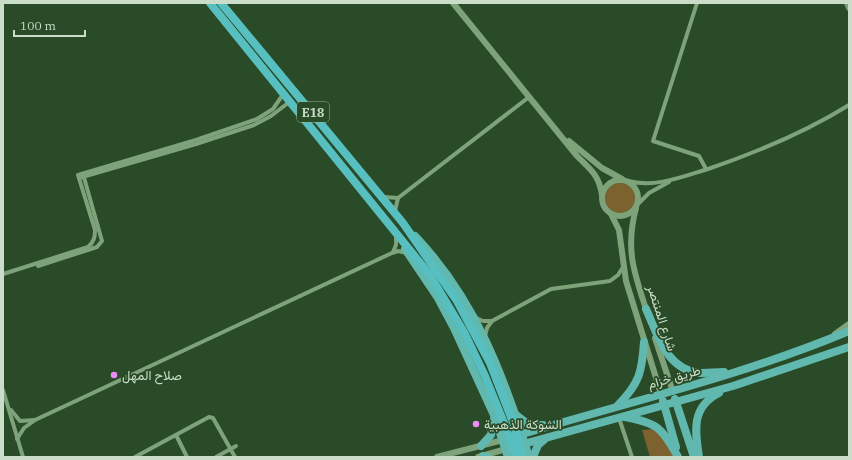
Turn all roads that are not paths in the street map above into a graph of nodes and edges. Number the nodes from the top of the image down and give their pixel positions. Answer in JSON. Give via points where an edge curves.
{"nodes":[{"id":1,"x":210,"y":3,"type":"edge"},
{"id":2,"x":221,"y":3,"type":"edge"},
{"id":3,"x":453,"y":3,"type":"edge"},
{"id":4,"x":697,"y":3,"type":"edge"},
{"id":5,"x":847,"y":3,"type":"edge"},
{"id":6,"x":849,"y":8,"type":"edge"},
{"id":7,"x":282,"y":96,"type":"dead end"},
{"id":8,"x":529,"y":97,"type":"junction"},
{"id":9,"x":288,"y":103,"type":"dead end"},
{"id":10,"x":849,"y":105,"type":"edge"},
{"id":11,"x":558,"y":133,"type":"junction"},
{"id":12,"x":706,"y":169,"type":"junction"},
{"id":13,"x":82,"y":177,"type":"junction"},
{"id":14,"x":625,"y":180,"type":"junction"},
{"id":15,"x":672,"y":180,"type":"junction"},
{"id":16,"x":602,"y":195,"type":"junction"},
{"id":17,"x":382,"y":197,"type":"junction"},
{"id":18,"x":398,"y":198,"type":"junction"},
{"id":19,"x":636,"y":206,"type":"junction"},
{"id":20,"x":396,"y":214,"type":"junction"},
{"id":21,"x":611,"y":214,"type":"junction"},
{"id":22,"x":403,"y":223,"type":"junction"},
{"id":23,"x":391,"y":226,"type":"junction"},
{"id":24,"x":395,"y":233,"type":"junction"},
{"id":25,"x":392,"y":253,"type":"junction"},
{"id":26,"x":408,"y":254,"type":"junction"},
{"id":27,"x":623,"y":266,"type":"junction"},
{"id":28,"x":3,"y":276,"type":"edge"},
{"id":29,"x":646,"y":309,"type":"junction"},
{"id":30,"x":474,"y":317,"type":"junction"},
{"id":31,"x":492,"y":321,"type":"junction"},
{"id":32,"x":849,"y":324,"type":"edge"},
{"id":33,"x":849,"y":331,"type":"edge"},
{"id":34,"x":485,"y":337,"type":"junction"},
{"id":35,"x":644,"y":342,"type":"junction"},
{"id":36,"x":823,"y":342,"type":"junction"},
{"id":37,"x":849,"y":347,"type":"edge"},
{"id":38,"x":732,"y":372,"type":"junction"},
{"id":39,"x":733,"y":386,"type":"junction"},
{"id":40,"x":3,"y":390,"type":"edge"},
{"id":41,"x":673,"y":392,"type":"junction"},
{"id":42,"x":661,"y":394,"type":"junction"},
{"id":43,"x":676,"y":402,"type":"junction"},
{"id":44,"x":664,"y":405,"type":"junction"},
{"id":45,"x":616,"y":406,"type":"junction"},
{"id":46,"x":8,"y":407,"type":"junction"},
{"id":47,"x":515,"y":414,"type":"junction"},
{"id":48,"x":494,"y":415,"type":"junction"},
{"id":49,"x":620,"y":417,"type":"junction"},
{"id":50,"x":35,"y":420,"type":"junction"},
{"id":51,"x":552,"y":425,"type":"junction"},
{"id":52,"x":510,"y":427,"type":"junction"},
{"id":53,"x":522,"y":434,"type":"junction"},
{"id":54,"x":176,"y":435,"type":"junction"},
{"id":55,"x":551,"y":437,"type":"junction"},
{"id":56,"x":17,"y":438,"type":"junction"},
{"id":57,"x":503,"y":440,"type":"junction"},
{"id":58,"x":525,"y":444,"type":"junction"},
{"id":59,"x":236,"y":446,"type":"dead end"},
{"id":60,"x":481,"y":446,"type":"junction"},
{"id":61,"x":230,"y":449,"type":"junction"},
{"id":62,"x":507,"y":453,"type":"edge"},
{"id":63,"x":141,"y":456,"type":"edge"},
{"id":64,"x":23,"y":457,"type":"edge"},
{"id":65,"x":135,"y":457,"type":"edge"},
{"id":66,"x":187,"y":457,"type":"edge"},
{"id":67,"x":216,"y":457,"type":"edge"},
{"id":68,"x":235,"y":457,"type":"edge"},
{"id":69,"x":437,"y":457,"type":"edge"},
{"id":70,"x":483,"y":457,"type":"edge"},
{"id":71,"x":516,"y":457,"type":"edge"},
{"id":72,"x":523,"y":457,"type":"edge"},
{"id":73,"x":530,"y":457,"type":"edge"},
{"id":74,"x":533,"y":457,"type":"edge"},
{"id":75,"x":632,"y":457,"type":"edge"},
{"id":76,"x":679,"y":457,"type":"edge"},
{"id":77,"x":694,"y":457,"type":"edge"},
{"id":78,"x":700,"y":457,"type":"edge"}],
"edges":[{"from":1,"to":23,"type":"highway","number":"E18"},
{"from":2,"to":17,"type":"highway","number":"E18"},
{"from":3,"to":8,"type":"street"},
{"from":4,"to":12,"type":"street","via":[[653,141],[699,156]]},
{"from":5,"to":6,"type":"street"},
{"from":7,"to":13,"type":"street","via":[[273,109],[257,119]]},
{"from":8,"to":11,"type":"street"},
{"from":8,"to":18,"type":"street"},
{"from":9,"to":13,"type":"street","via":[[254,125]]},
{"from":10,"to":12,"type":"street","via":[[777,144]]},
{"from":11,"to":14,"type":"street","via":[[602,168]]},
{"from":11,"to":16,"type":"street","via":[[596,175]]},
{"from":12,"to":15,"type":"street"},
{"from":13,"to":28,"type":"street","via":[[95,230],[92,244]]},
{"from":13,"to":28,"type":"street","via":[[101,233],[101,244]]},
{"from":14,"to":15,"type":"street","via":[[648,184]]},
{"from":14,"to":16,"type":"street","via":[[616,180],[606,185]]},
{"from":14,"to":19,"type":"street","via":[[637,189]]},
{"from":15,"to":19,"type":"street","via":[[649,193]]},
{"from":16,"to":21,"type":"street","via":[[603,206]]},
{"from":17,"to":18,"type":"street"},
{"from":17,"to":20,"type":"highway","number":"E18"},
{"from":18,"to":20,"type":"street"},
{"from":19,"to":21,"type":"street","via":[[622,216]]},
{"from":19,"to":29,"type":"street","name":"شارع المنتصر","via":[[630,237],[631,261]]},
{"from":20,"to":22,"type":"highway","number":"E18"},
{"from":21,"to":27,"type":"street","name":"شارع المنتصر","via":[[619,230]]},
{"from":22,"to":30,"type":"main road","via":[[447,275]]},
{"from":22,"to":52,"type":"highway","number":"E18","via":[[457,301],[481,344],[500,388]]},
{"from":23,"to":24,"type":"main road"},
{"from":23,"to":52,"type":"highway","number":"E18","via":[[430,275],[448,305]]},
{"from":24,"to":25,"type":"street","via":[[396,245]]},
{"from":24,"to":26,"type":"main road"},
{"from":25,"to":26,"type":"street","via":[[402,251]]},
{"from":25,"to":50,"type":"street"},
{"from":26,"to":48,"type":"main road","via":[[449,318]]},
{"from":27,"to":31,"type":"street","via":[[618,275],[610,281],[551,289]]},
{"from":27,"to":35,"type":"street","name":"شارع المنتصر"},
{"from":29,"to":38,"type":"main road","via":[[667,354],[679,366],[699,373]]},
{"from":29,"to":41,"type":"street","name":"شارع المنتصر"},
{"from":30,"to":31,"type":"street"},
{"from":30,"to":34,"type":"main road"},
{"from":31,"to":34,"type":"street"},
{"from":32,"to":36,"type":"street"},
{"from":33,"to":36,"type":"main road","name":"طريق خزام"},
{"from":34,"to":47,"type":"main road"},
{"from":35,"to":42,"type":"street","name":"شارع المنتصر"},
{"from":35,"to":45,"type":"main road","via":[[640,376],[632,390]]},
{"from":36,"to":38,"type":"main road","name":"طريق خزام"},
{"from":37,"to":39,"type":"main road","name":"طريق خزام"},
{"from":38,"to":41,"type":"main road","name":"طريق خزام"},
{"from":39,"to":43,"type":"main road","name":"طريق خزام"},
{"from":39,"to":78,"type":"main road","via":[[710,398],[701,410],[695,433]]},
{"from":40,"to":46,"type":"street"},
{"from":41,"to":42,"type":"main road","name":"طريق خزام"},
{"from":41,"to":43,"type":"main road","name":"شارع المنتصر"},
{"from":42,"to":44,"type":"main road","name":"شارع المنتصر"},
{"from":42,"to":45,"type":"main road","name":"طريق خزام"},
{"from":43,"to":44,"type":"main road","name":"طريق خزام"},
{"from":43,"to":77,"type":"main road","name":"شارع المنتصر"},
{"from":44,"to":49,"type":"main road","name":"طريق خزام"},
{"from":44,"to":76,"type":"main road","name":"شارع المنتصر"},
{"from":45,"to":51,"type":"main road","name":"طريق خزام"},
{"from":46,"to":50,"type":"street","via":[[20,421]]},
{"from":46,"to":56,"type":"street"},
{"from":47,"to":51,"type":"main road","via":[[529,424]]},
{"from":47,"to":53,"type":"main road"},
{"from":48,"to":57,"type":"main road"},
{"from":48,"to":60,"type":"main road","via":[[491,435]]},
{"from":49,"to":55,"type":"main road","name":"طريق خزام"},
{"from":49,"to":75,"type":"street"},
{"from":49,"to":76,"type":"main road","via":[[655,425],[666,434]]},
{"from":50,"to":56,"type":"street","via":[[24,428]]},
{"from":51,"to":53,"type":"main road","name":"طريق خزام"},
{"from":52,"to":71,"type":"highway","number":"E18"},
{"from":52,"to":72,"type":"highway","number":"E18"},
{"from":53,"to":57,"type":"main road","name":"طريق خزام"},
{"from":53,"to":58,"type":"main road"},
{"from":54,"to":61,"type":"street","via":[[212,417]]},
{"from":54,"to":63,"type":"street"},
{"from":54,"to":66,"type":"street"},
{"from":55,"to":58,"type":"main road","name":"طريق خزام"},
{"from":55,"to":74,"type":"main road","via":[[538,445]]},
{"from":56,"to":64,"type":"street"},
{"from":57,"to":60,"type":"street"},
{"from":57,"to":62,"type":"main road"},
{"from":58,"to":62,"type":"main road","name":"طريق خزام"},
{"from":58,"to":73,"type":"main road"},
{"from":59,"to":61,"type":"street"},
{"from":60,"to":69,"type":"street"},
{"from":61,"to":67,"type":"street"},
{"from":61,"to":68,"type":"street"},
{"from":62,"to":70,"type":"street"},
{"from":63,"to":65,"type":"street"}]}
